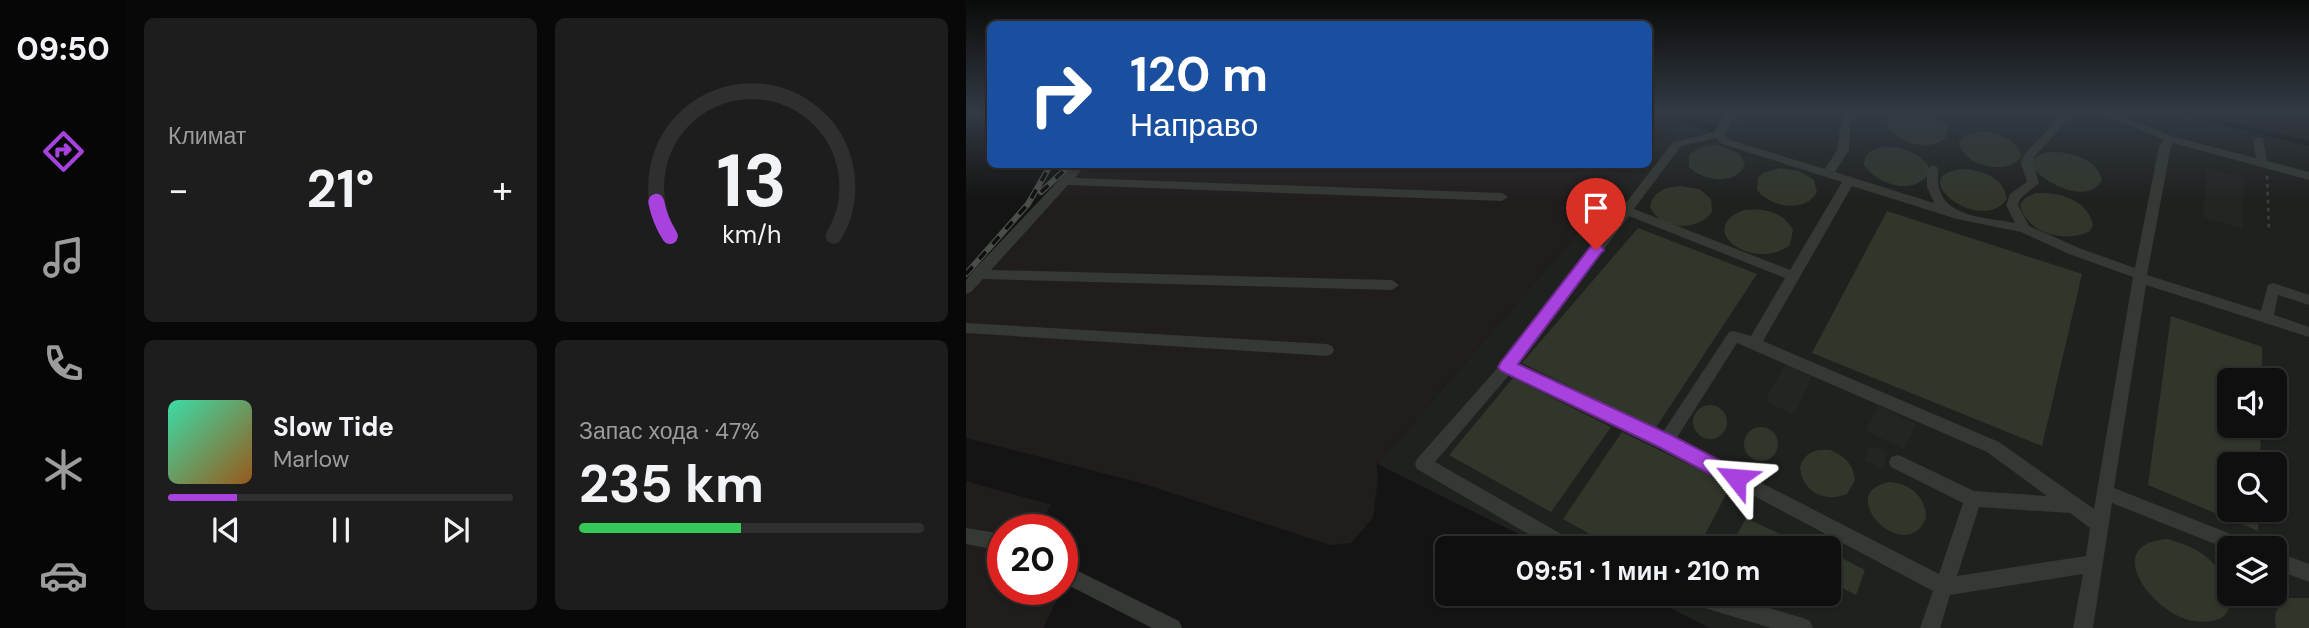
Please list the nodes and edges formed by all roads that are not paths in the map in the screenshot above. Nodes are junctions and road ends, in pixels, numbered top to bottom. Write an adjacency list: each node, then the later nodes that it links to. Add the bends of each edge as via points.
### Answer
1 (1688, 141): 16 (street, via 1677,144)
2 (1725, 141): 11 (street)
3 (1843, 141): 11 (street)
4 (2042, 141): 18 (street, via 2027,163 2033,183 2014,197 2012,205)
5 (2168, 141): 21 (street)
6 (2178, 141): 8 (street)
7 (2259, 141): 8 (street)
8 (2264, 165): 12 (street)
9 (1077, 168): 13 (street)
10 (1933, 169): 17 (street, via 1932,192)
11 (1828, 174): 14 (street)
12 (2309, 176)
13 (1064, 181): 15 (street); 19 (street)
14 (1849, 181): 17 (street); 20 (street)
15 (1502, 197)
16 (1626, 210): 20 (street); 30 (street)
17 (1952, 213): 18 (street)
18 (2024, 229): 21 (street)
19 (978, 274): 22 (street); 23 (street)
20 (1793, 276): 28 (street)
21 (2140, 276): 25 (street); 33 (street)
22 (1392, 285)
23 (966, 289)
24 (2309, 300): 25 (street, via 2273,288)
25 (2266, 318): 27 (street)
26 (966, 328): 29 (street)
27 (2309, 332)
28 (1754, 343): 31 (street, via 1734,336); 35 (street, via 1993,447)
29 (1328, 350)
30 (1507, 367): 31 (street); 38 (street, via 1423,464)
31 (1666, 441): 45 (street)
32 (1897, 463): 34 (street)
33 (2107, 493): 36 (street); 39 (street)
34 (1973, 499): 35 (street); 45 (street)
35 (2074, 506): 36 (street)
36 (2101, 525): 41 (street)
37 (966, 536): 40 (street)
38 (1548, 536)
39 (2217, 537)
40 (987, 540)
41 (2095, 564): 45 (street); 50 (street)
42 (2287, 565): 43 (street)
43 (2309, 573)
44 (1078, 580): 47 (street)
45 (1945, 587): 49 (street)
46 (1729, 606): 48 (street)
47 (1172, 628)
48 (1803, 628)
49 (1930, 628)
50 (2083, 628)

